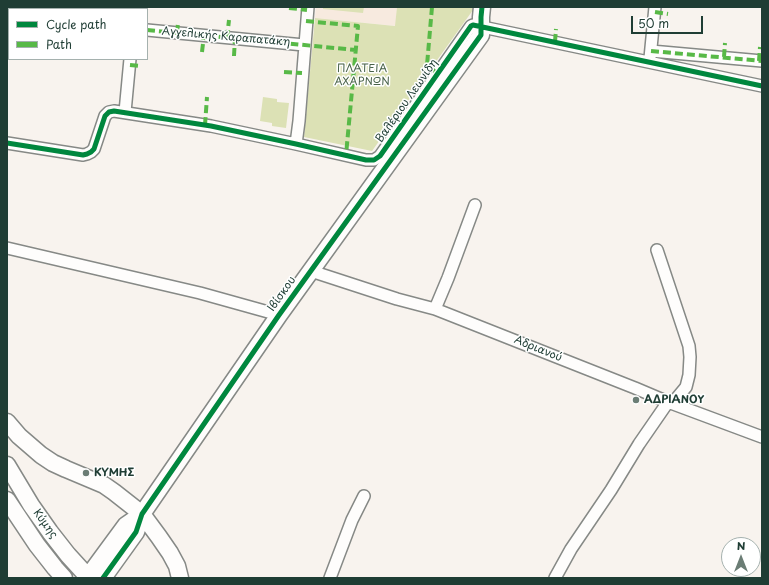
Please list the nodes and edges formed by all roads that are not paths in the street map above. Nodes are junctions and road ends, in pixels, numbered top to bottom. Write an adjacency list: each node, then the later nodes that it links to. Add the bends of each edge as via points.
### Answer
1 (308, 7): 6 (street)
2 (482, 7): 4 (street, Ιβίσκου)
3 (655, 7): 7 (street)
4 (481, 26): 10 (street); 14 (street, Βαλέριου Λεωνίδη, via 471,26 380,156 374,160); 18 (street, Ιβίσκου, via 481,35)
5 (148, 30): 6 (street, Αγγελικής Καραπατάκη)
6 (304, 45): 14 (street)
7 (651, 51): 9 (street); 10 (street)
8 (130, 60): 12 (street)
9 (762, 61)
10 (649, 62): 11 (street)
11 (762, 86)
12 (125, 112): 13 (street, Βαλέριου Λεωνίδη, via 109,112 105,116 94,149 87,154); 14 (street, Βαλέριου Λεωνίδη)
13 (7, 144)
14 (296, 144)
15 (475, 206): 19 (street)
16 (7, 248): 20 (street, via 200,293)
17 (657, 250): 21 (street, via 684,329 690,357 686,387 676,400)
18 (311, 270): 19 (street, Αδριανού); 20 (street, Ιβίσκου)
19 (435, 309): 21 (street, Αδριανού)
20 (280, 315): 27 (street, Ιβίσκου)
21 (668, 402): 23 (street, Αδριανού); 32 (street, via 638,444)
22 (7, 422): 27 (street, via 41,455 53,463 104,485)
23 (762, 437)
24 (7, 465): 29 (street, Κύμης, via 50,532 68,555)
25 (364, 496): 31 (street)
26 (7, 500): 28 (street, Κύμης)
27 (142, 514): 29 (street, Ιβίσκου, via 126,525); 30 (street, via 170,553)
28 (64, 578)
29 (92, 578)
30 (180, 578)
31 (330, 578)
32 (555, 578)

